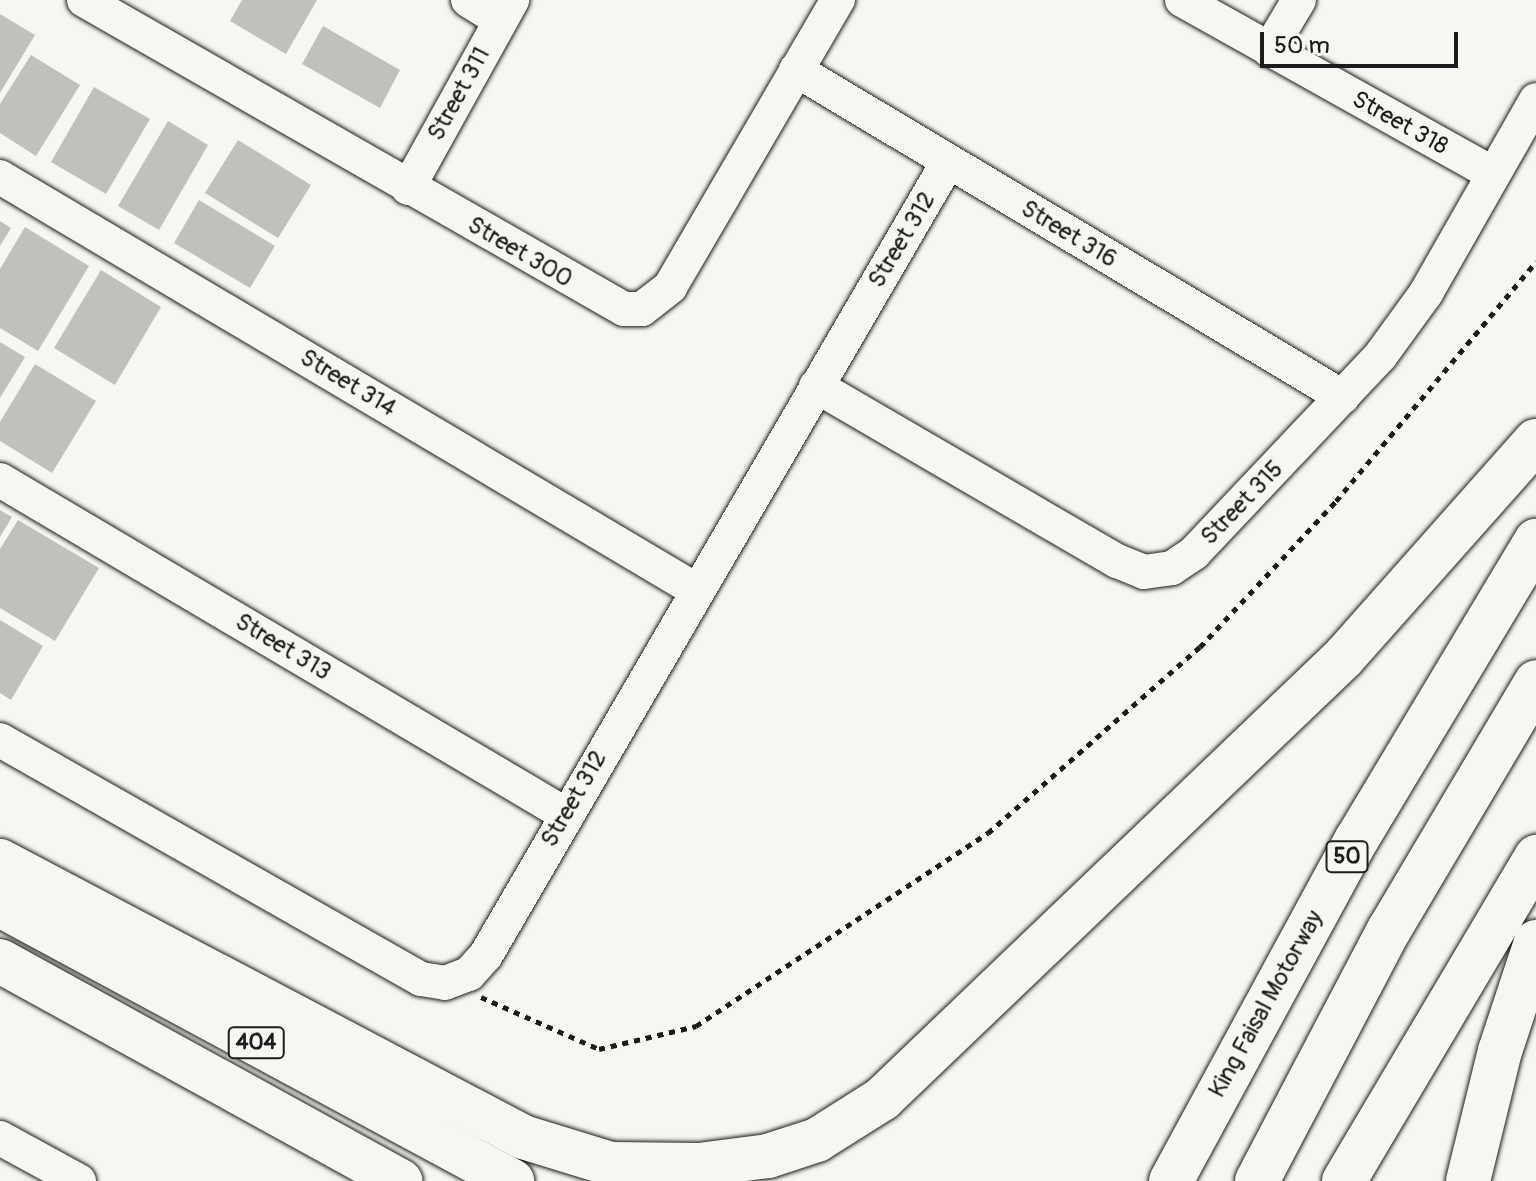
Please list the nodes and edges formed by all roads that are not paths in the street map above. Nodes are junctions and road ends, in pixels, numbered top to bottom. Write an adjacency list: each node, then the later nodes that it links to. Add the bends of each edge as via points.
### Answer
1 (84, 0): 13 (street, Street 300)
2 (468, 0): 6 (street)
3 (838, 0): 8 (street, Street 300)
4 (1182, 0): 7 (street, Street 318)
5 (1299, 0): 7 (street)
6 (506, 10): 13 (street, Street 311)
7 (1269, 50): 11 (street, Street 318)
8 (796, 70): 10 (street, Street 316); 13 (street, Street 300, via 670,287 642,309 607,302)
9 (1536, 100): 11 (street, Street 315)
10 (948, 162): 14 (street, Street 312); 15 (street, Street 316)
11 (1493, 174): 15 (street, Street 315, via 1426,293)
12 (0, 177): 19 (street, Street 314)
13 (408, 188)
14 (816, 386): 15 (street, Street 315, via 1144,572 1184,562); 19 (street, Street 312)
15 (1343, 397)
16 (1536, 441): 24 (main road, via 1344,657 882,1099 817,1140 768,1156 699,1165 611,1164 523,1137)
17 (0, 480): 22 (street, Street 313)
18 (1536, 541): 34 (main road, King Faisal Motorway / 50, via 1357,839)
19 (696, 590): 22 (street, Street 312)
20 (1536, 682): 35 (main road, via 1403,905)
21 (0, 740): 22 (street, Street 312, via 421,979 457,980 478,966)
22 (565, 814)
23 (1536, 857): 36 (main road)
24 (0, 861)
25 (0, 905): 33 (main road, 404)
26 (1536, 942): 37 (main road, via 1500,1051)
27 (0, 961): 32 (main road, 404)
28 (0, 992): 31 (main road)
29 (0, 1138): 30 (street)
30 (79, 1181)
31 (352, 1181)
32 (400, 1181)
33 (512, 1181)
34 (1171, 1181)
35 (1257, 1181)
36 (1344, 1181)
37 (1468, 1181)

